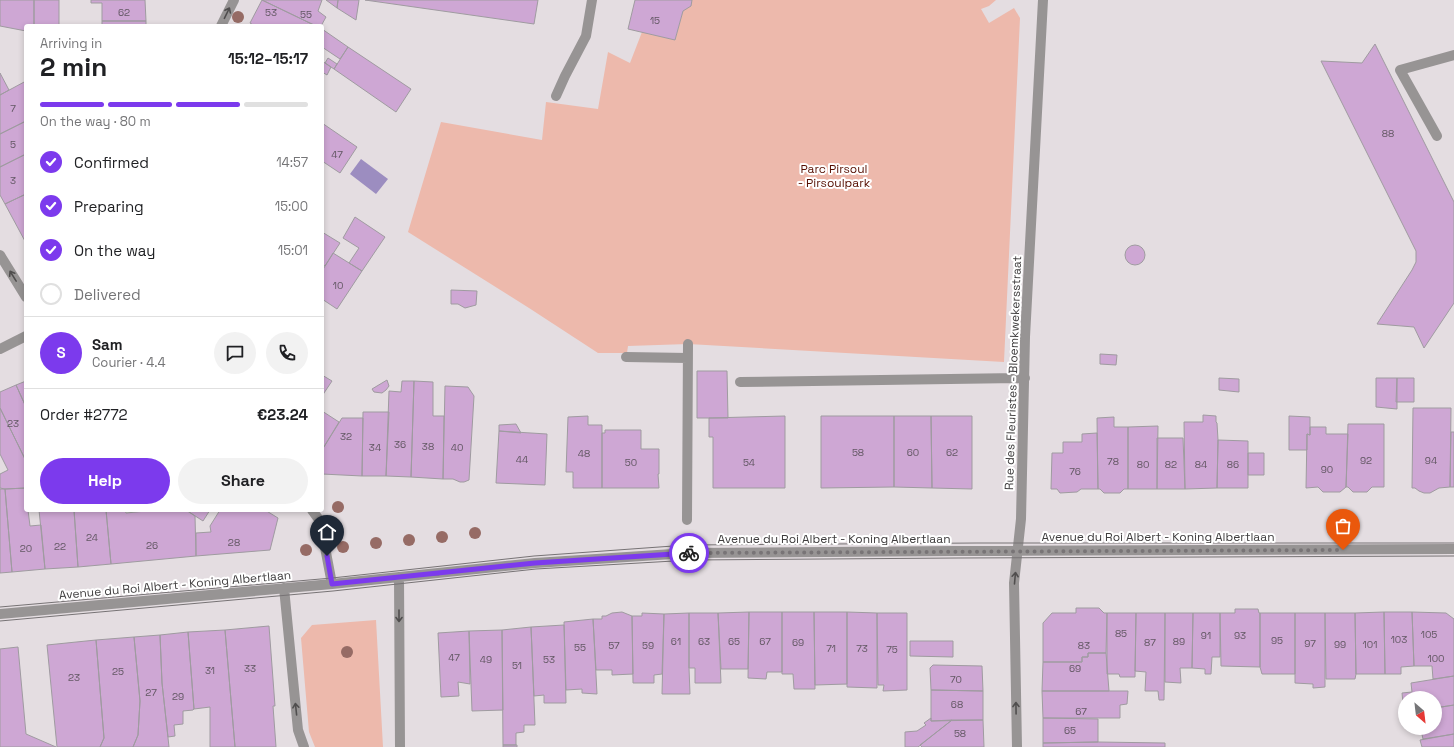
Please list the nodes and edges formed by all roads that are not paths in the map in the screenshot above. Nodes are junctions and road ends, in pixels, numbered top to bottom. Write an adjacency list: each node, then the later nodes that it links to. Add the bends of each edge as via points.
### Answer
1 (234, 0): 4 (street, one-way to 1)
2 (592, 0): 6 (street, via 586,36)
3 (1043, 0): 15 (street, Rue des Fleuristes - Bloemkwekersstraat)
4 (222, 24)
5 (1454, 55): 7 (street, via 1400,70)
6 (556, 96)
7 (1436, 136)
8 (0, 256): 9 (street, one-way to 8)
9 (24, 294)
10 (24, 337): 12 (street)
11 (688, 344): 14 (street)
12 (0, 349)
13 (626, 357): 14 (street)
14 (688, 358): 18 (street)
15 (1025, 378): 16 (street); 20 (street, Rue des Fleuristes - Bloemkwekersstraat, via 1022,509)
16 (740, 382)
17 (313, 512): 22 (street, via 320,521)
18 (687, 520)
19 (1454, 549): 20 (street, Avenue du Roi Albert - Koning Albertlaan)
20 (1018, 551): 21 (street, Avenue du Roi Albert - Koning Albertlaan, via 688,553 535,563); 27 (street, Rue des Fleuristes - Bloemkwekersstraat, one-way to 20, via 1014,583)
21 (399, 577): 22 (street, Avenue du Roi Albert - Koning Albertlaan); 26 (street, one-way to 26)
22 (332, 584): 23 (street, Avenue du Roi Albert - Koning Albertlaan)
23 (284, 588): 24 (street, Avenue du Roi Albert - Koning Albertlaan); 25 (street, one-way to 23, via 298,730)
24 (0, 614)
25 (304, 747)
26 (400, 747)
27 (1017, 747)

